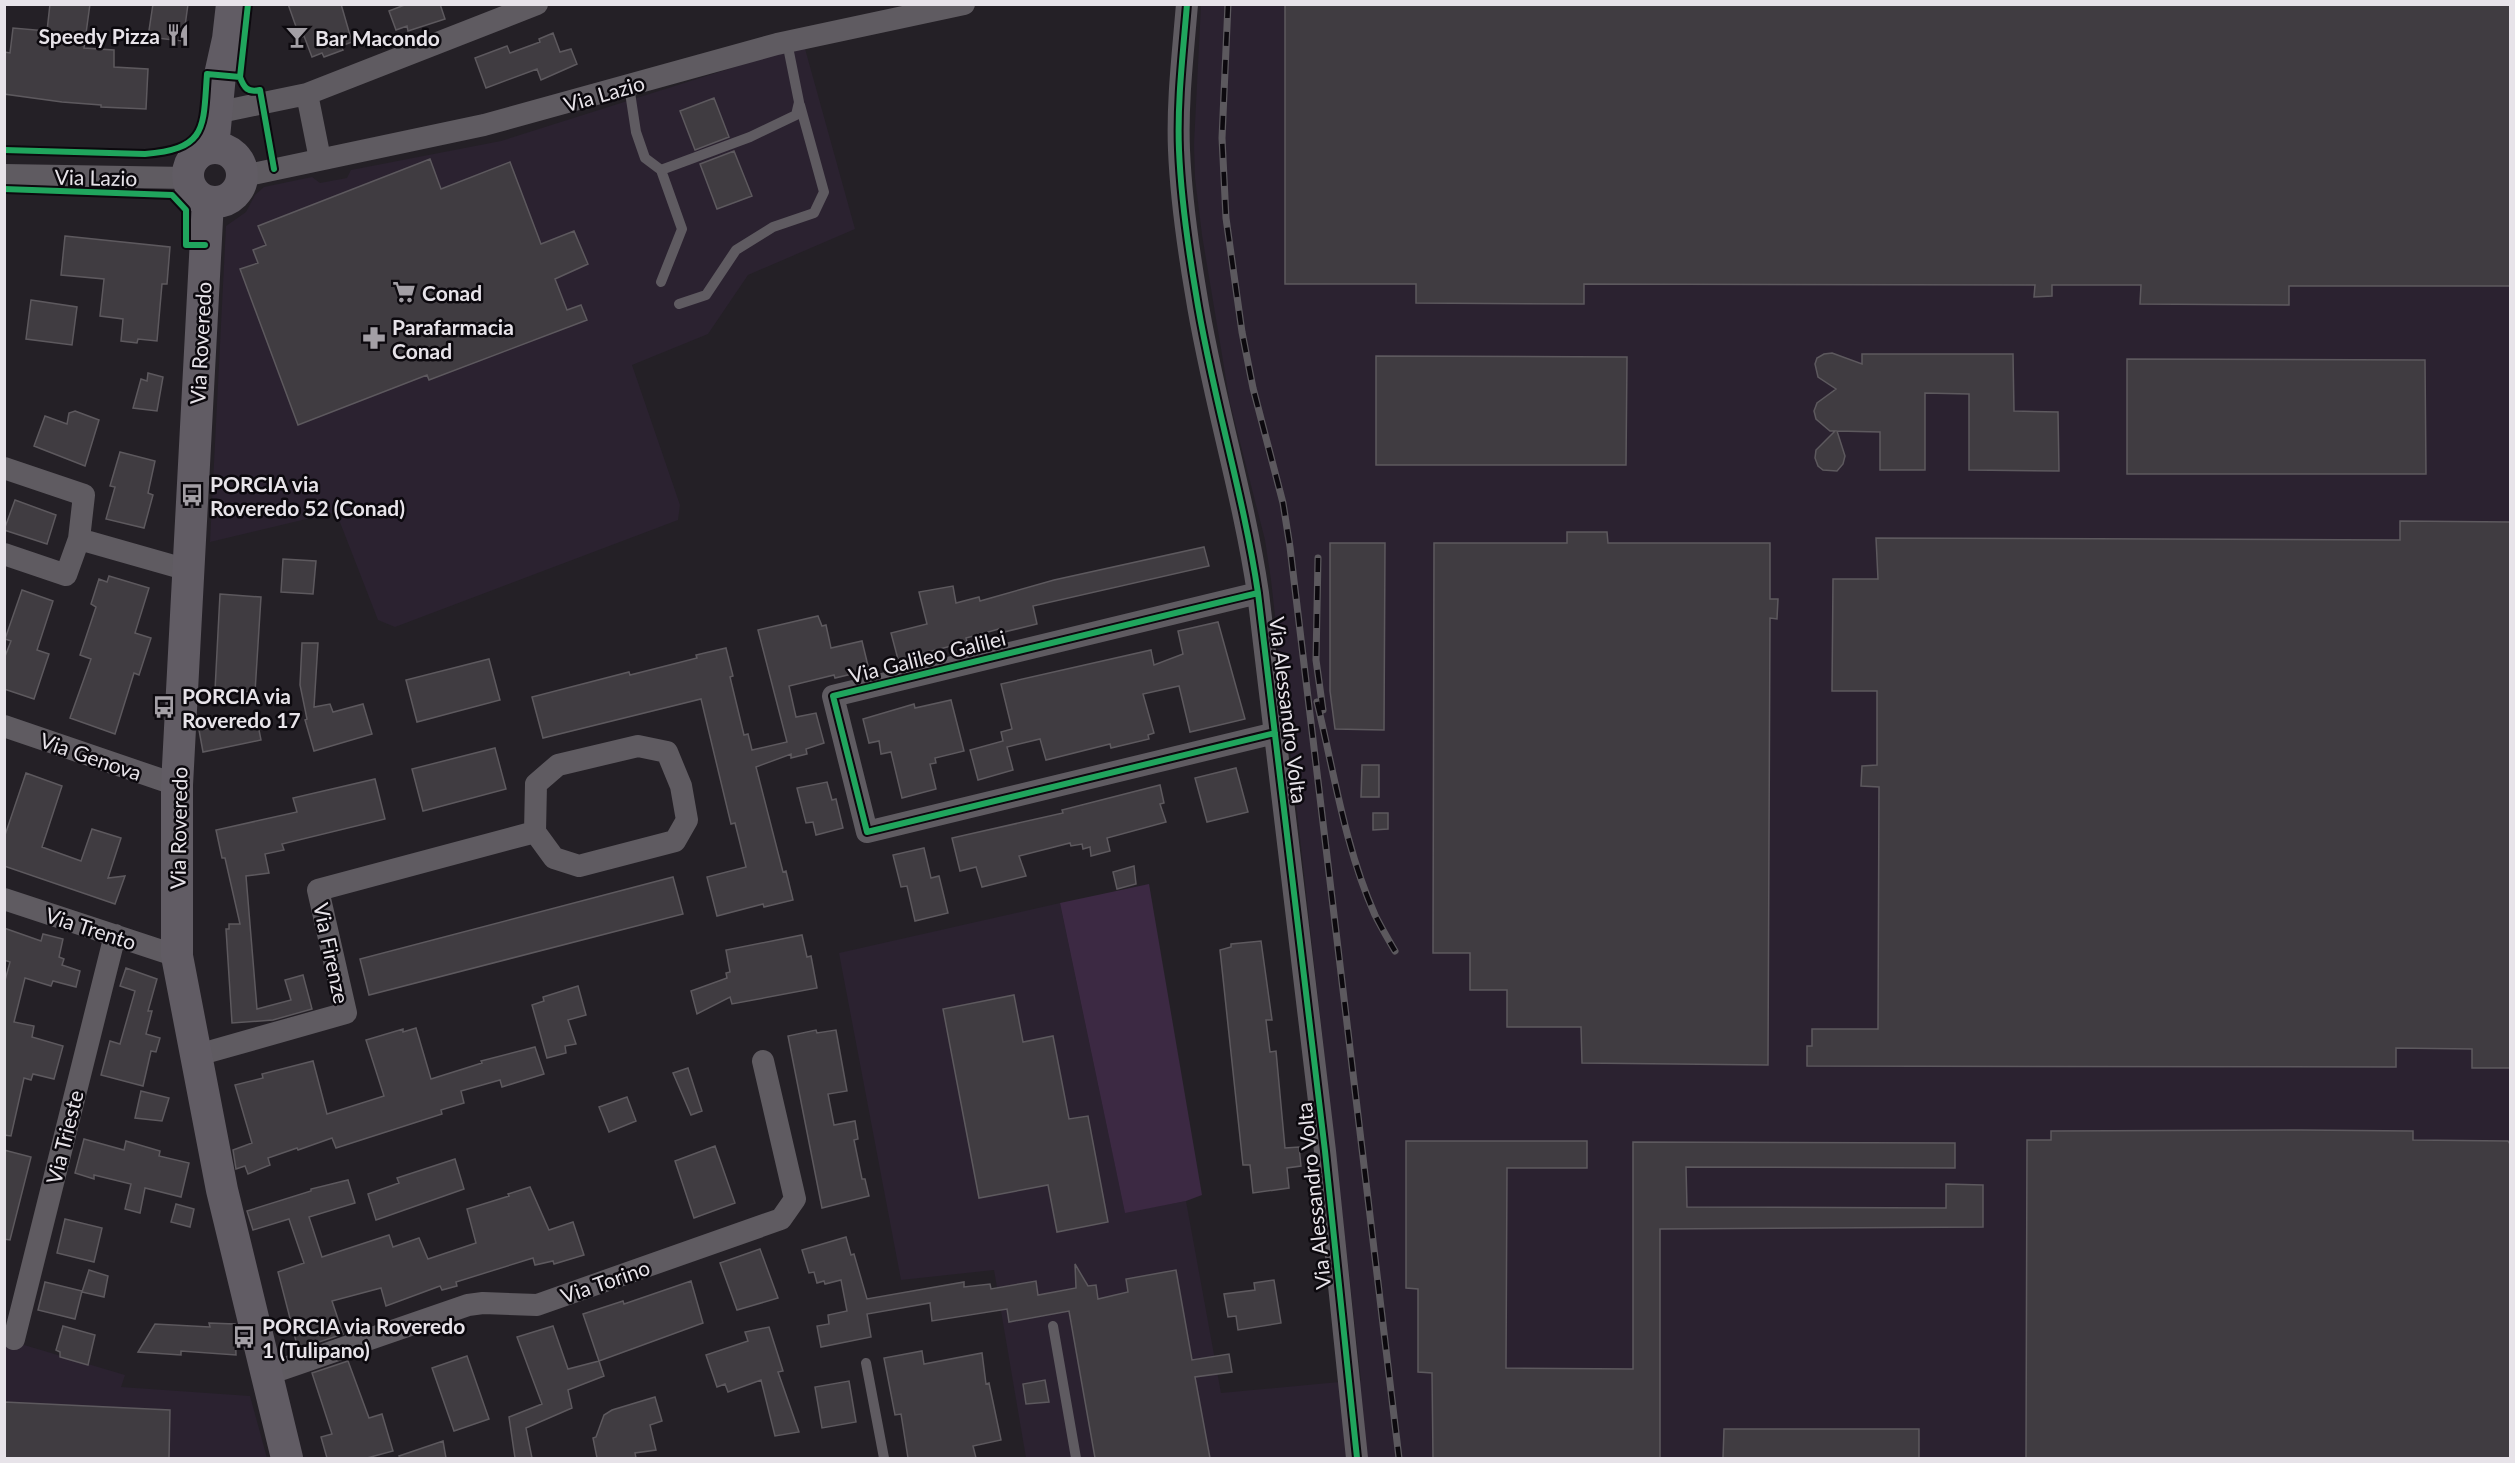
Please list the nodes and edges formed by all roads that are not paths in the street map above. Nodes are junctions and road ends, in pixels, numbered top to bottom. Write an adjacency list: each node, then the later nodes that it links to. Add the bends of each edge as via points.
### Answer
1 (232, 4): 5 (main road)
2 (537, 4): 8 (street)
3 (964, 4): 6 (street, Via Lazio)
4 (1187, 4): 24 (street, Via Alessandro Volta, via 1179,148 1183,203 1214,389 1250,538)
5 (228, 39): 10 (main road); 11 (main road, via 220,75)
6 (787, 42): 7 (street, Via Lazio); 9 (lane)
7 (629, 86): 12 (street, Via Lazio, via 484,125); 13 (lane, via 636,132 645,158)
8 (308, 93): 10 (street); 12 (street)
9 (799, 102): 13 (lane, via 796,115 750,137); 19 (lane, via 824,192 814,213 773,227 736,250 706,295)
10 (225, 111): 11 (main road)
11 (218, 148): 15 (main road, via 238,159); 16 (main road, via 204,150 192,162)
12 (320, 159): 15 (street, Via Lazio)
13 (661, 170): 18 (lane, via 682,229)
14 (4, 175): 16 (street, Via Lazio)
15 (243, 176): 17 (main road, via 232,197)
16 (188, 178): 17 (main road, via 195,193)
17 (208, 201): 23 (main road, Via Roveredo)
18 (661, 282)
19 (679, 304)
20 (4, 468): 21 (street, via 84,495)
21 (79, 539): 22 (street, via 66,575); 23 (street)
22 (4, 554)
23 (188, 570): 27 (main road, Via Roveredo)
24 (1258, 593): 26 (street, Via Alessandro Volta); 26 (street, Via Galileo Galilei, via 833,696 867,832)
25 (4, 726): 27 (street, Via Genova)
26 (1275, 733): 41 (street, Via Alessandro Volta)
27 (177, 785): 31 (main road, Via Roveredo)
28 (535, 832): 28 (street, via 554,858 579,866 675,841 687,820 681,786 667,752 638,746 558,765 536,784); 32 (street, Via Firenze, via 318,890 346,1012)
29 (4, 899): 30 (street, Via Trento)
30 (115, 935): 31 (street, Via Trento); 35 (street, Via Trieste)
31 (177, 956): 32 (main road, Via Roveredo)
32 (194, 1056): 37 (main road, Via Roveredo, via 222,1190)
33 (763, 1061): 37 (street, Via Torino, via 795,1199 781,1219 537,1305 468,1305)
34 (1053, 1326): 40 (lane)
35 (14, 1339)
36 (866, 1363): 39 (lane)
37 (268, 1374): 38 (main road, Via Roveredo)
38 (285, 1454)
39 (884, 1458)
40 (1076, 1458)
41 (1357, 1458)

